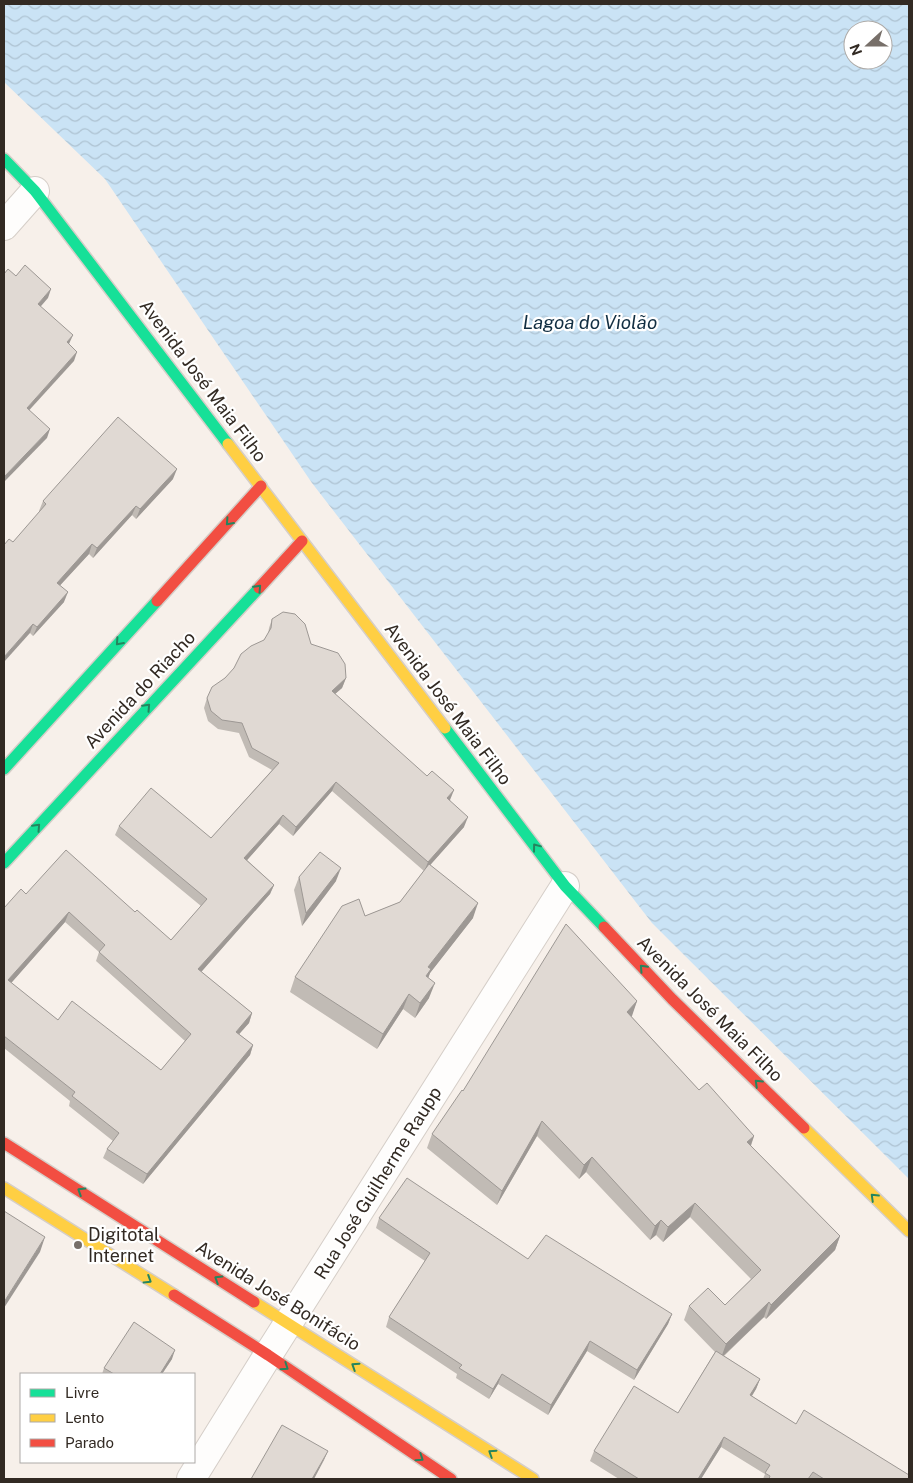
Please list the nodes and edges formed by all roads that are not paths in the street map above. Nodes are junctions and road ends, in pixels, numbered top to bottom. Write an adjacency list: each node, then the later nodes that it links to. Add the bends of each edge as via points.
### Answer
1 (4, 159): 2 (street, Avenida José Maia Filho)
2 (35, 191): 3 (street); 4 (street, Avenida José Maia Filho)
3 (4, 226)
4 (261, 486): 5 (street, Avenida José Maia Filho); 6 (street, one-way to 6)
5 (302, 541): 7 (street, Avenida do Riacho, one-way to 5); 8 (street, Avenida José Maia Filho, one-way to 5)
6 (4, 769)
7 (4, 862)
8 (566, 886): 11 (street, Avenida José Maia Filho, one-way to 8, via 672,999); 12 (street, Rua José Guilherme Raupp)
9 (4, 1143): 12 (street, Avenida José Bonifácio, one-way to 9)
10 (4, 1188): 13 (street, one-way to 13)
11 (909, 1231)
12 (289, 1324): 13 (street, Rua José Guilherme Raupp); 16 (street, Avenida José Bonifácio, one-way to 12)
13 (268, 1355): 14 (street, Rua José Guilherme Raupp); 15 (street, one-way to 15)
14 (191, 1479)
15 (451, 1479)
16 (533, 1479)

